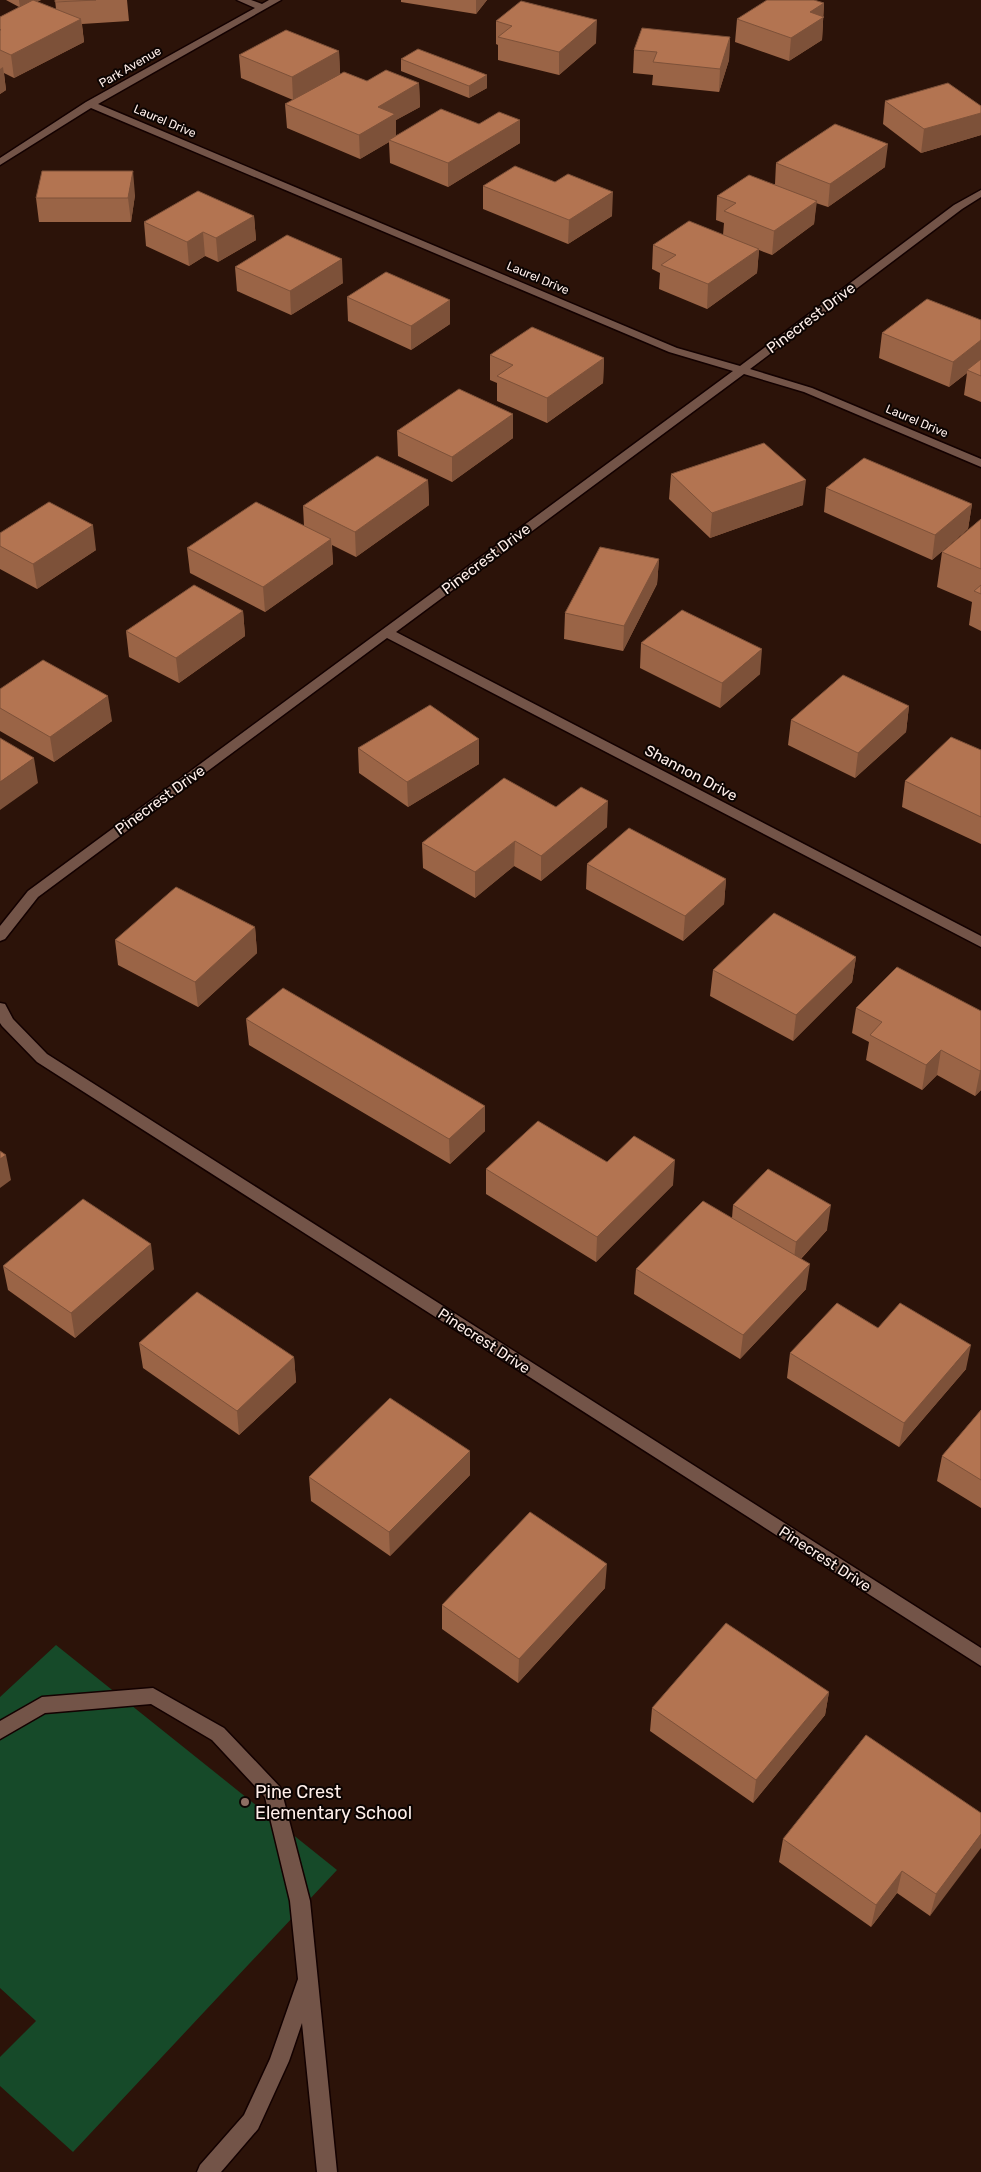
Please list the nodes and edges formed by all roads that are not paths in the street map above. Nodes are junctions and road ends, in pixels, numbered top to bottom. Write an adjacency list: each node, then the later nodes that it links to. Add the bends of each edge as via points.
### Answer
1 (242, 0): 3 (street)
2 (276, 0): 3 (street, Park Avenue)
3 (261, 8): 4 (street, Park Avenue)
4 (90, 104): 5 (street, Park Avenue); 7 (street, Laurel Drive, via 673,350)
5 (0, 162)
6 (981, 193): 7 (street, Pinecrest Drive)
7 (741, 371): 8 (street, Laurel Drive, via 808,390); 9 (street, Pinecrest Drive)
8 (981, 463)
9 (387, 633): 10 (street, Pinecrest Drive, via 33,894); 11 (street, Shannon Drive)
10 (0, 936)
11 (981, 942)
12 (0, 1008): 13 (street, Pinecrest Drive, via 7,1022 42,1058)
13 (981, 1658)
14 (0, 1731): 15 (street, via 42,1705 153,1696 218,1734 273,1793 300,1901)
15 (308, 1977): 16 (street, via 279,2061 251,2122); 17 (street)
16 (207, 2172)
17 (327, 2172)

